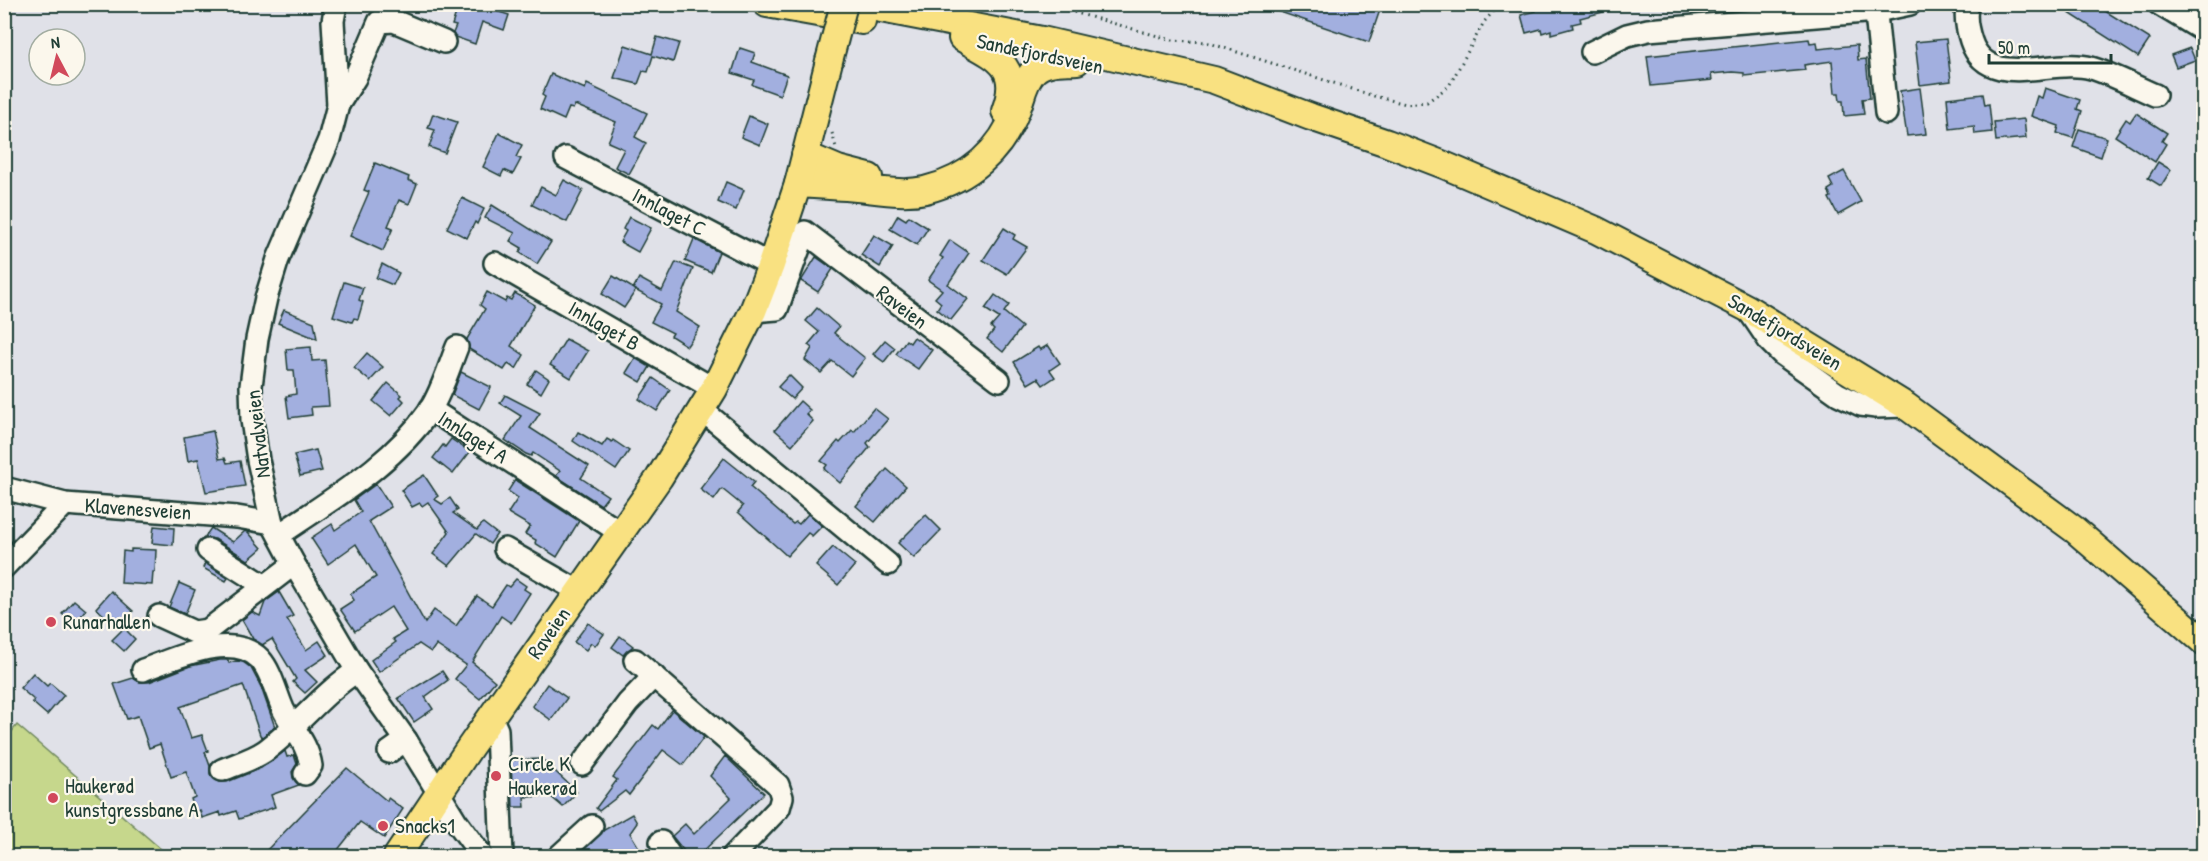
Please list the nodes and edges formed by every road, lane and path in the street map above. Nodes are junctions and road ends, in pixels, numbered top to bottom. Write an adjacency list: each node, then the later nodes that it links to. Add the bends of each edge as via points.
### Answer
1 (336, 4): 17 (street, Natvalveien, via 333,21)
2 (767, 4): 12 (main road, Sandefjordsveien)
3 (844, 4): 20 (main road, Raveien, bridge)
4 (855, 4): 19 (main road, Sandefjordsveien, via 1042,39 1214,80)
5 (1045, 4): 6 (path, via 1172,40 1206,42 1406,104 1427,102 1449,86 1484,22)
6 (1500, 4)
7 (1910, 4): 10 (street)
8 (1968, 4): 16 (street, via 1967,28 1973,48 1983,61 1999,69 2065,65 2090,68)
9 (2159, 4): 11 (street)
10 (1876, 8): 14 (street, via 1648,30 1627,35); 18 (street)
11 (2204, 31)
12 (962, 38): 15 (main road, Sandefjordsveien); 20 (main road, via 997,57 1006,68 1010,83 1006,108 979,152 938,176 891,182 838,169)
13 (444, 42): 17 (street, via 394,21 379,22 355,78)
14 (1592, 52)
15 (1077, 61): 19 (main road, Sandefjordsveien); 22 (main road, via 1046,63 1035,70 1006,132 972,171 954,180 903,193)
16 (2155, 95)
17 (338, 105): 32 (street, Natvalveien, via 329,140 278,259 257,339 251,386 252,420)
18 (1886, 113)
19 (1311, 117): 42 (main road, Sandefjordsveien, via 1526,199 1596,230 1747,308 1906,406 2075,530)
20 (805, 155): 22 (main road, Raveien)
21 (566, 159): 24 (street, Innlaget C)
22 (798, 184): 24 (main road, Raveien)
23 (495, 263): 28 (street, Innlaget B)
24 (771, 265): 25 (main road, Raveien)
25 (753, 311): 27 (street, Raveien, via 777,309 805,232); 28 (main road, Raveien)
26 (457, 347): 29 (street)
27 (999, 380)
28 (708, 400): 33 (main road, Raveien); 37 (street)
29 (430, 409): 32 (street, Innlaget A, via 379,466); 33 (street, Innlaget A)
30 (4, 488): 31 (street, Klavenesveien)
31 (65, 504): 32 (street, Klavenesveien, via 237,517); 38 (street)
32 (275, 529): 36 (street, Natvalveien)
33 (621, 533): 40 (main road, Raveien)
34 (505, 549): 40 (street)
35 (207, 550): 39 (street)
36 (294, 564): 39 (street); 45 (street, Natvalveien)
37 (888, 564)
38 (4, 567)
39 (265, 586): 41 (street, via 201,633)
40 (578, 591): 47 (main road, Raveien)
41 (159, 616)
42 (2204, 642)
43 (635, 660): 46 (street)
44 (143, 670): 48 (street, via 208,647 235,647 260,659)
45 (357, 671): 48 (street, via 330,690); 49 (street, Natvalveien)
46 (654, 676): 51 (street, via 628,703); 60 (street, via 778,785 782,797 779,808)
47 (491, 717): 54 (main road, Raveien); 58 (street, via 497,730)
48 (293, 726): 52 (street, via 258,755); 53 (street, via 310,757 311,766)
49 (406, 740): 50 (street); 54 (street, Natvalveien)
50 (389, 752)
51 (582, 764)
52 (222, 770)
53 (305, 774)
54 (440, 794): 56 (main road, Raveien); 57 (street, Natvalveien)
55 (592, 826): 59 (street)
56 (397, 856)
57 (482, 856)
58 (502, 856)
59 (559, 856)
60 (733, 856)

